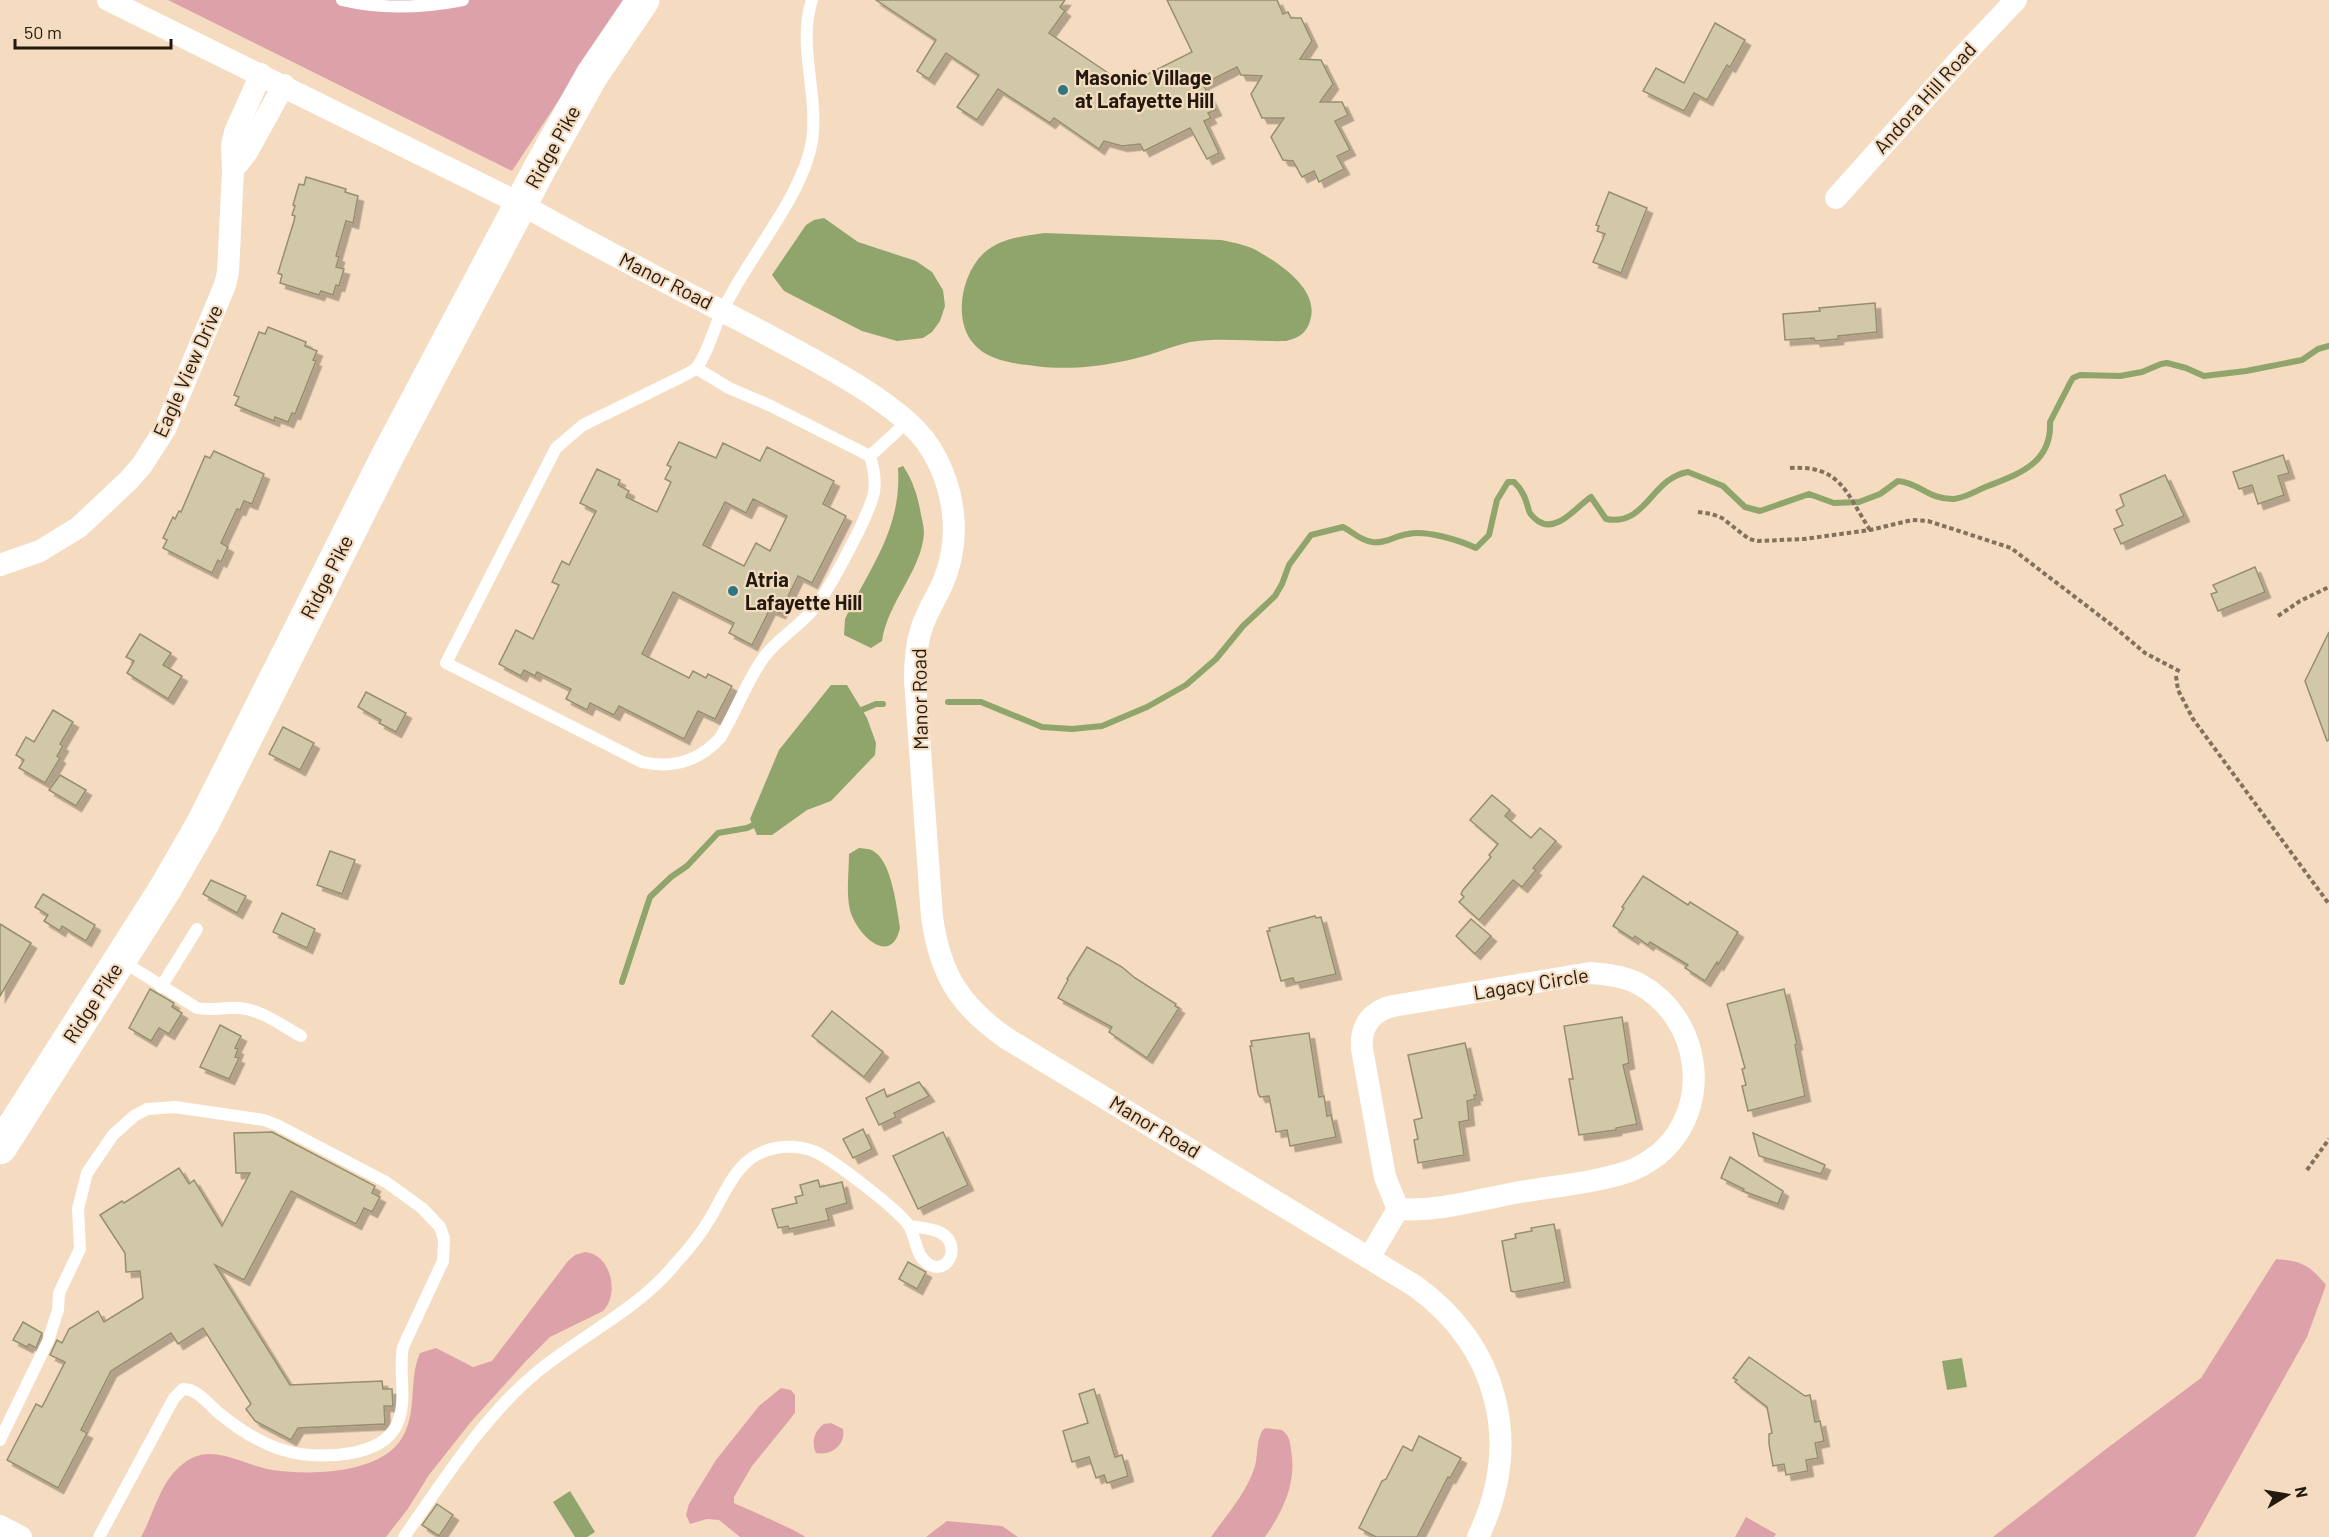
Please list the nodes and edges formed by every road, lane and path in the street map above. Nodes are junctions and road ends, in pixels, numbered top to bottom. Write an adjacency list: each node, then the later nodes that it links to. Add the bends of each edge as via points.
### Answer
1 (108, 0): 7 (street, Manor Road)
2 (342, 0): 3 (lane, via 394,7)
3 (463, 0)
4 (643, 0): 11 (main road, Ridge Pike, via 592,75)
5 (812, 0): 12 (lane, via 807,38 814,107 808,156 796,186)
6 (2016, 0): 10 (street, Andora Hill Road)
7 (261, 74): 8 (street, Manor Road); 9 (street, Eagle View Drive, via 235,132)
8 (284, 86): 9 (street); 11 (street, Manor Road)
9 (233, 170): 19 (street, Eagle View Drive, via 230,257 225,285 159,439 129,480 79,527 40,551)
10 (1836, 198)
11 (521, 204): 12 (street, Manor Road); 26 (main road, Ridge Pike, via 388,455 203,823)
12 (722, 310): 13 (lane); 14 (street, Manor Road, via 829,370)
13 (696, 368): 15 (lane); 15 (lane, via 583,425 556,448 446,663 630,757 654,765 691,760 720,738 772,646 811,613 826,593 871,504 875,483)
14 (907, 422): 15 (lane); 34 (street, Manor Road, via 939,464 953,514 951,554 921,630 915,663 932,918 939,952 953,986 974,1014 1006,1038)
15 (870, 456)
16 (1790, 468): 18 (path, via 1822,470 1842,486)
17 (1698, 512): 18 (path, via 1722,518 1749,539 1758,541)
18 (1870, 530): 22 (path, via 1912,520 1928,521 2010,548 2145,653)
19 (0, 565)
20 (2329, 587): 21 (path)
21 (2278, 616)
22 (2181, 672)
23 (2176, 676): 24 (path, via 2183,703 2193,719)
24 (2329, 904)
25 (197, 929): 27 (lane)
26 (120, 960): 27 (lane); 30 (main road, Ridge Pike)
27 (161, 987): 28 (lane, via 197,1008 240,1008 261,1013)
28 (301, 1036)
29 (2329, 1139): 31 (path)
30 (0, 1148)
31 (2307, 1170)
32 (1398, 1209): 32 (street, Lagacy Circle, via 1433,1208 1603,1178 1646,1163 1676,1134 1693,1094 1693,1060 1674,1015 1658,997 1638,984 1590,973 1376,1012 1365,1026 1362,1049 1385,1177); 34 (street)
33 (909, 1226): 39 (lane, via 827,1158 798,1148 757,1154 736,1174 708,1222 660,1282 631,1307 537,1372 501,1407)
34 (1369, 1258): 40 (street, Manor Road, via 1444,1309 1468,1339 1486,1372 1499,1413 1501,1454 1494,1496)
35 (0, 1440): 38 (lane, via 48,1341 59,1293 80,1249 78,1209 87,1173 113,1135 147,1109 175,1107 270,1123 391,1186 432,1218 444,1239 443,1261 403,1347 400,1416 387,1438 367,1449 335,1455 284,1452 239,1427 195,1392 183,1389 174,1398)
36 (0, 1526): 37 (street)
37 (21, 1537)
38 (99, 1537)
39 (404, 1537)
40 (1478, 1537)

